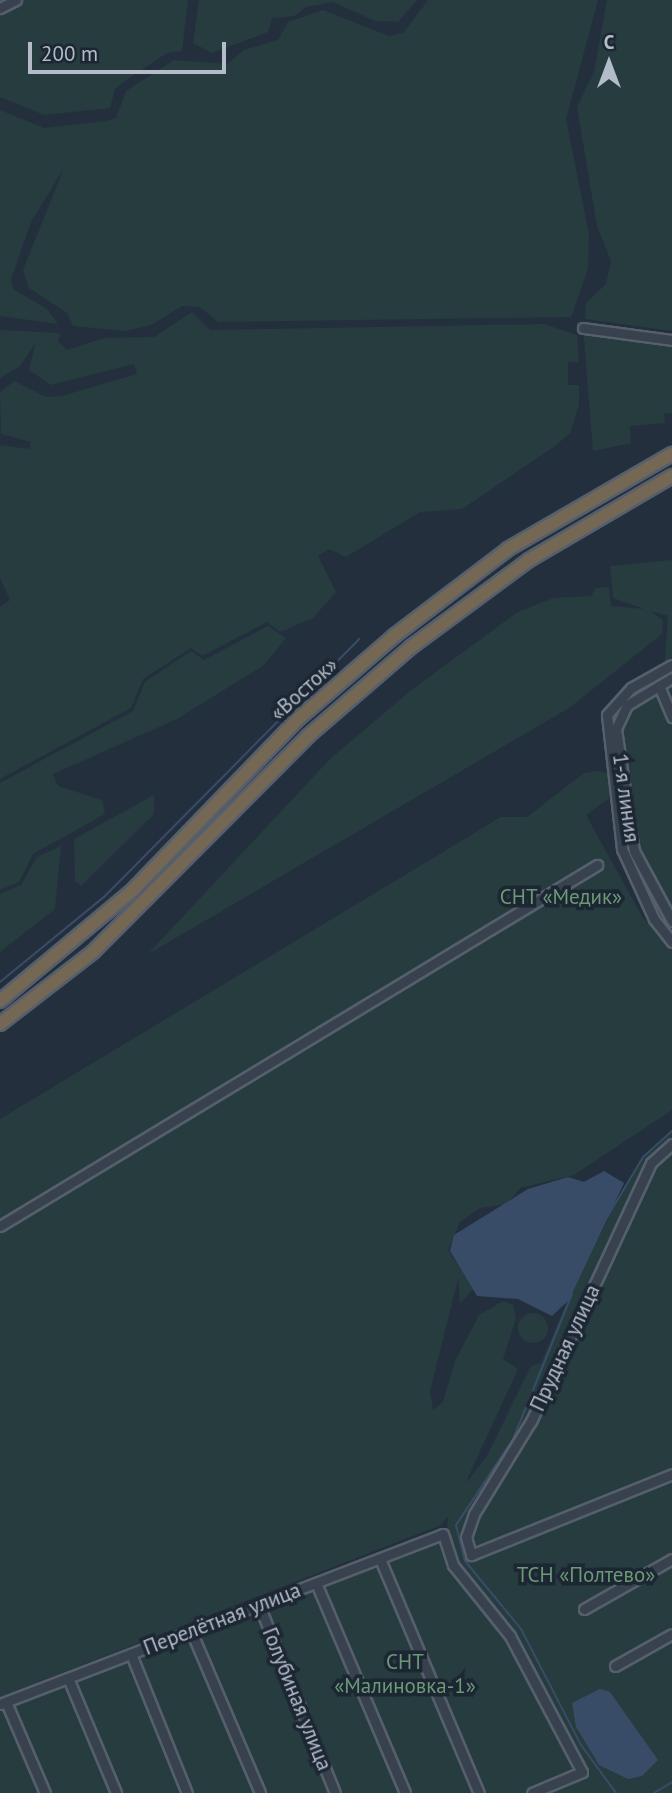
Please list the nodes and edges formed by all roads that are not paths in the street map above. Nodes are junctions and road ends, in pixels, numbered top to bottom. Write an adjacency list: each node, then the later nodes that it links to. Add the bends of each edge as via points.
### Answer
1 (16, 0): 2 (street)
2 (0, 8)
3 (583, 328): 4 (street)
4 (672, 340)
5 (672, 454): 14 (highway, «Восток», via 508,548 394,636 298,719 131,892)
6 (672, 476): 15 (highway, «Восток», via 519,566 411,647 308,736 93,952)
7 (672, 665): 13 (street, via 631,688 607,715 622,849 654,919)
8 (672, 678): 9 (street, 1-я линия)
9 (659, 686): 10 (street); 12 (street, 1-я линия, via 627,705 616,729 634,852)
10 (672, 717)
11 (597, 865): 17 (street)
12 (672, 921)
13 (672, 942)
14 (0, 1001)
15 (0, 1024)
16 (672, 1144): 18 (street, Прудная улица, via 651,1163 531,1421 474,1514 466,1537 471,1555)
17 (0, 1226)
18 (672, 1474)
19 (380, 1559): 21 (street, Перелётная улица); 36 (street); 37 (street, Перелётная улица, via 443,1534 453,1565 510,1636 582,1772)
20 (672, 1559): 23 (street)
21 (316, 1583): 22 (street, Перелётная улица); 35 (street)
22 (259, 1605): 24 (street, Перелётная улица); 34 (street, Голубиная улица)
23 (584, 1609)
24 (191, 1631): 26 (street, Перелётная улица); 33 (street)
25 (672, 1634): 27 (street)
26 (131, 1654): 28 (street, Перелётная улица); 32 (street)
27 (615, 1666)
28 (68, 1678): 29 (street, Перелётная улица); 31 (street)
29 (3, 1703): 30 (street)
30 (45, 1793)
31 (116, 1793)
32 (187, 1793)
33 (260, 1793)
34 (335, 1793)
35 (405, 1793)
36 (479, 1793)
37 (532, 1793)

